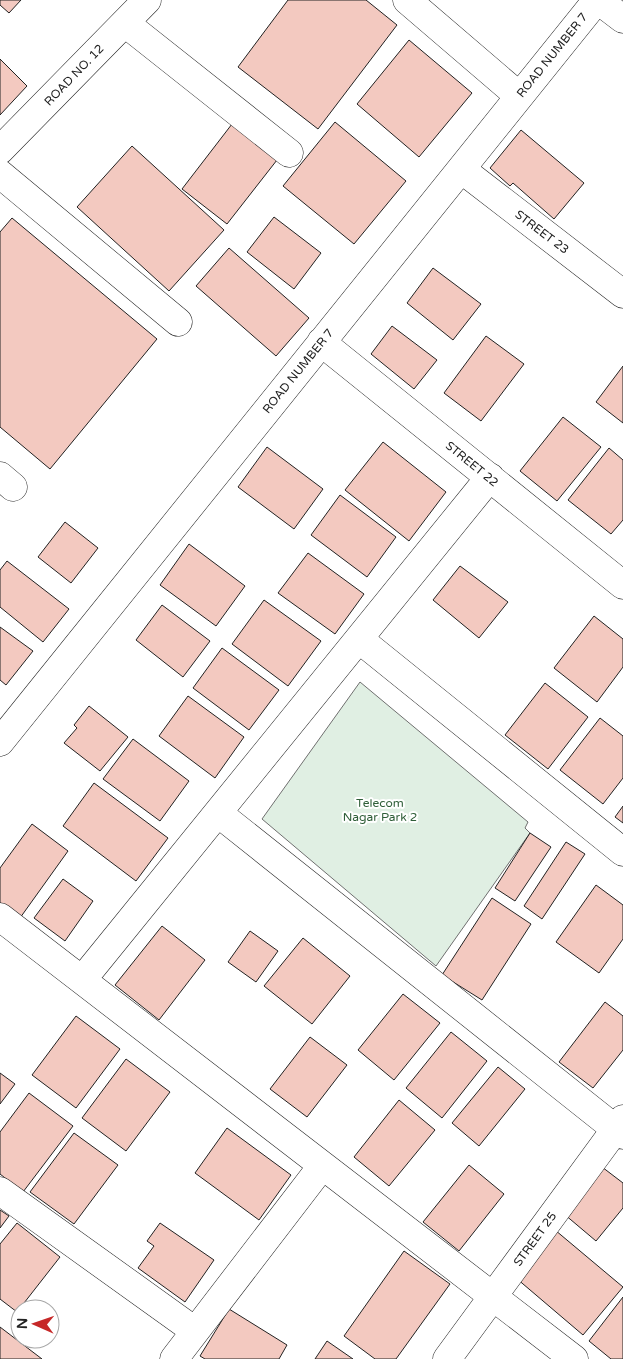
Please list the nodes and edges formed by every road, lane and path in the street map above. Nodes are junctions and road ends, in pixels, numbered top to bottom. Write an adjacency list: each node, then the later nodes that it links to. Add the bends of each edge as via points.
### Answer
1 (147, 0): 5 (street, ROAD NO. 12)
2 (407, 0): 6 (street)
3 (597, 0): 4 (street); 6 (street, ROAD NUMBER 7)
4 (623, 19)
5 (125, 22): 7 (street, ROAD NO. 12); 8 (street)
6 (519, 96): 9 (street, ROAD NUMBER 7)
7 (0, 150)
8 (290, 153)
9 (461, 170): 11 (street, STREET 23); 13 (street, ROAD NUMBER 7)
10 (0, 174): 12 (street)
11 (623, 294)
12 (178, 322)
13 (322, 342): 14 (street, STREET 22); 17 (street, ROAD NUMBER 7)
14 (490, 478): 15 (street, STREET 22); 16 (street)
15 (623, 585)
16 (359, 639): 18 (street); 19 (street)
17 (0, 742)
18 (218, 812): 21 (street); 22 (street)
19 (623, 852)
20 (0, 917): 21 (street)
21 (82, 980): 23 (street)
22 (621, 1128): 25 (street, STREET 25)
23 (322, 1166): 25 (street); 26 (street)
24 (0, 1191): 26 (street)
25 (492, 1297): 28 (street, STREET 25); 29 (street)
26 (195, 1331): 27 (street)
27 (174, 1359)
28 (447, 1359)
29 (574, 1359)

